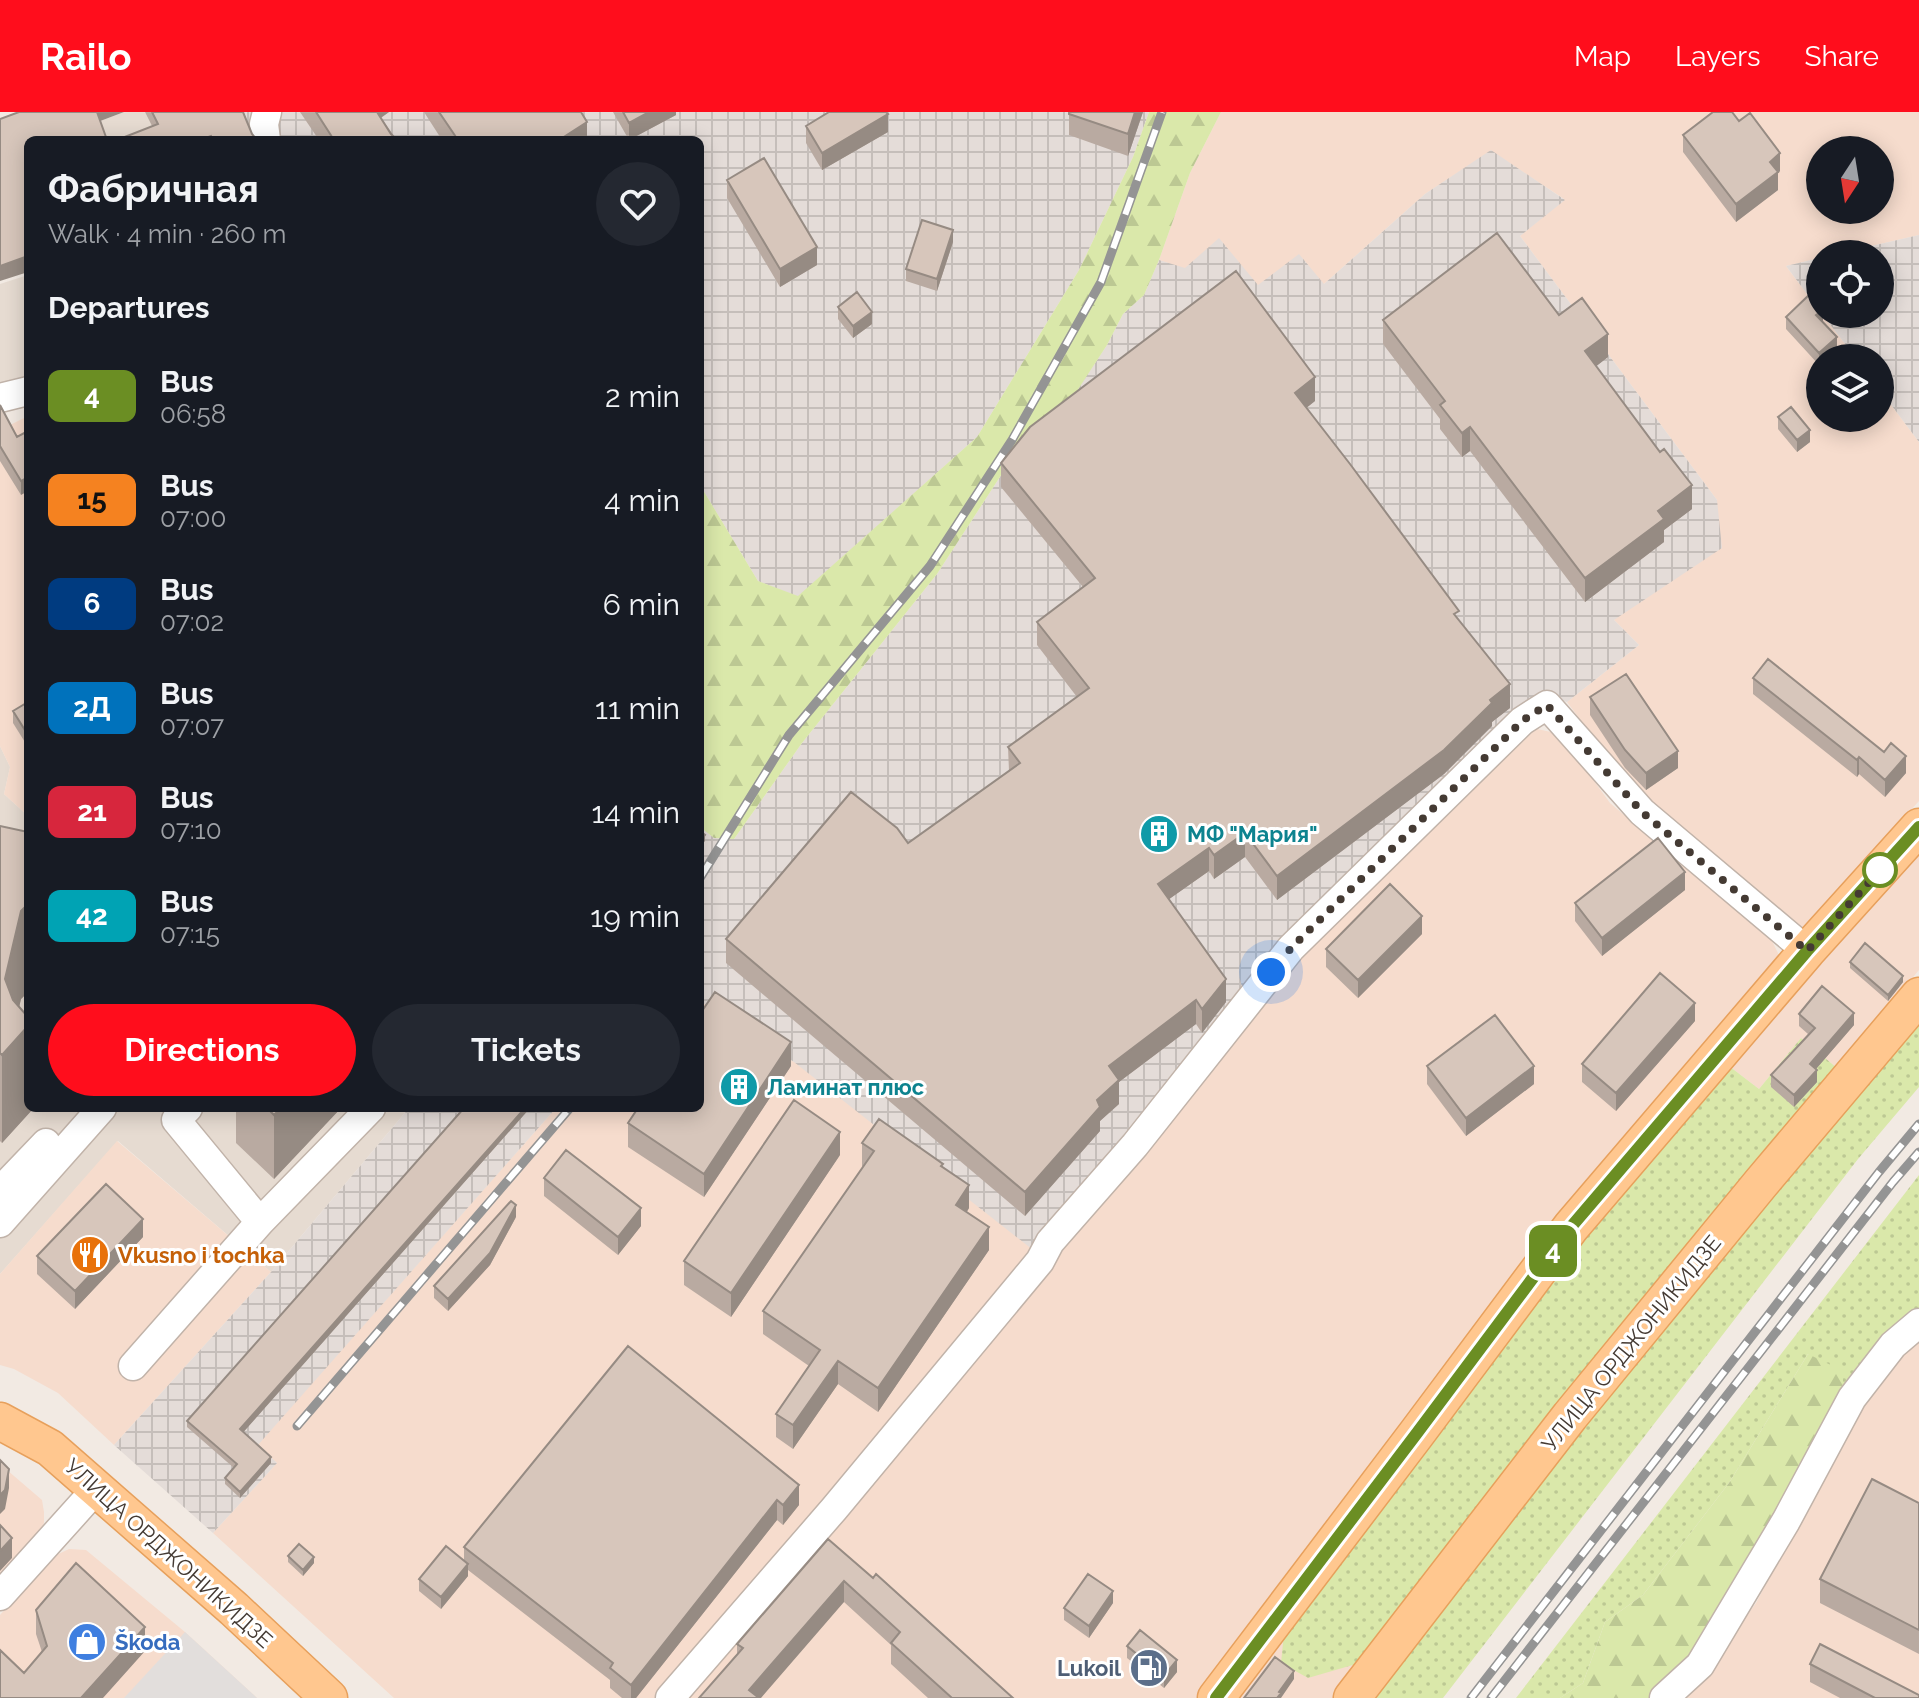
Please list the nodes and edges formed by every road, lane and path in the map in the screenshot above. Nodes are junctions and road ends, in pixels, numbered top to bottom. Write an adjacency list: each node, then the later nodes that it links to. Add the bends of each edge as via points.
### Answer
1 (267, 112): 2 (street)
2 (266, 136)
3 (24, 392): 4 (street)
4 (0, 398)
5 (1919, 827): 6 (main road)
6 (1807, 951): 21 (street, via 1642,812 1547,705 1522,721 1291,948 1135,1145 1050,1242 1040,1261); 22 (main road, via 1571,1227)
7 (1919, 996): 23 (main road, УЛИЦА ОРДЖОНИКИДЗЕ, via 1580,1404)
8 (76, 1112): 12 (street)
9 (98, 1112): 14 (street)
10 (176, 1112): 13 (street)
11 (367, 1112): 13 (street)
12 (0, 1191)
13 (260, 1222): 16 (street)
14 (0, 1223)
15 (1919, 1323): 24 (street, via 1893,1345 1852,1398 1700,1665)
16 (133, 1366)
17 (0, 1421): 18 (main road, УЛИЦА ОРДЖОНИКИДЗЕ, via 50,1448)
18 (97, 1488): 19 (street); 20 (main road, УЛИЦА ОРДЖОНИКИДЗЕ)
19 (0, 1596)
20 (329, 1698)
21 (670, 1698)
22 (1216, 1698)
23 (1352, 1698)
24 (1664, 1698)

